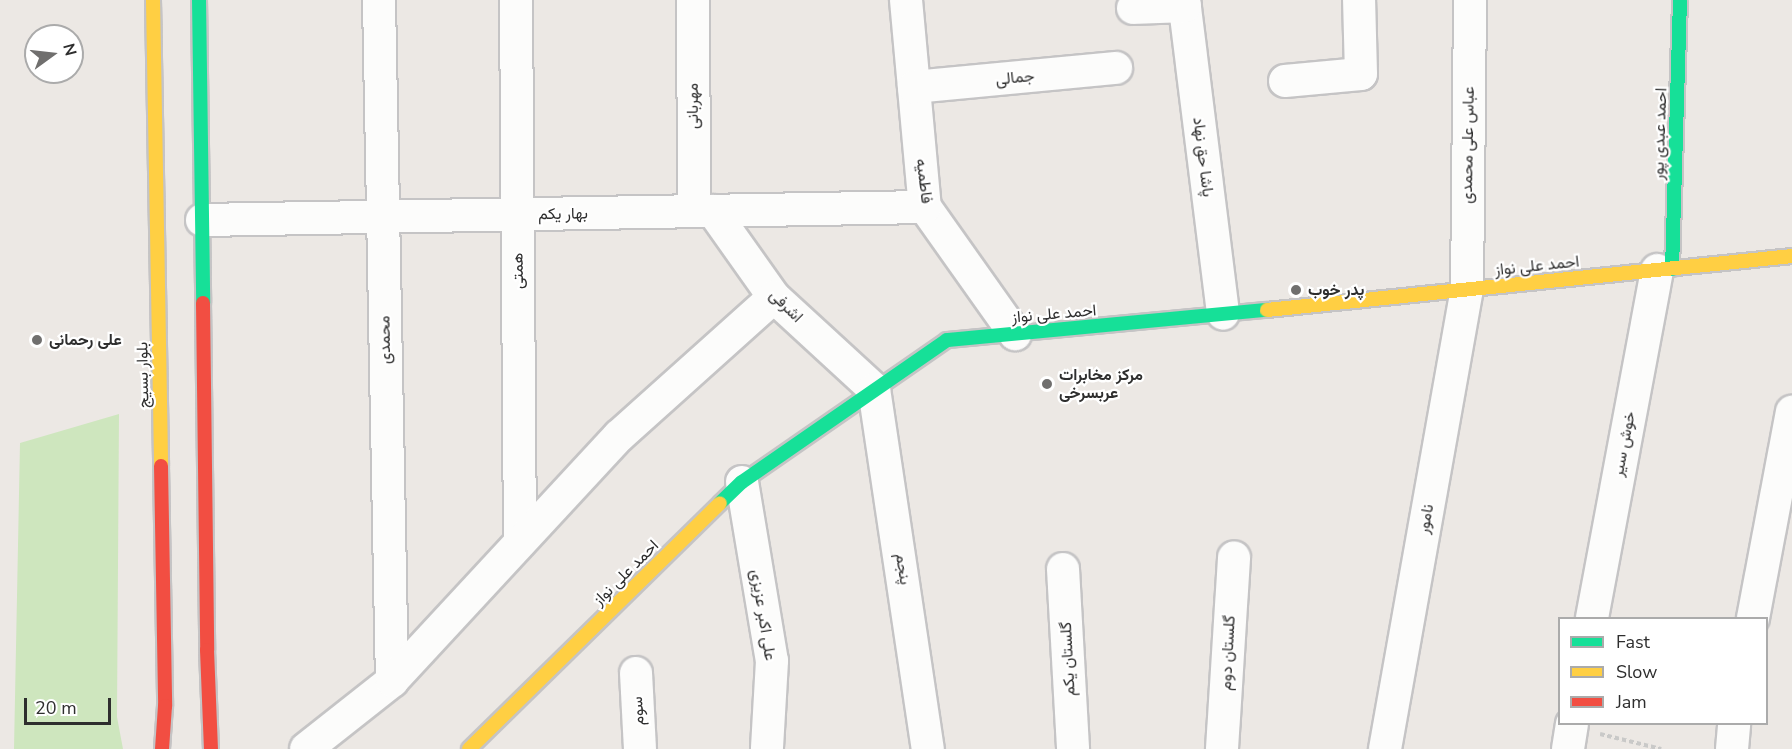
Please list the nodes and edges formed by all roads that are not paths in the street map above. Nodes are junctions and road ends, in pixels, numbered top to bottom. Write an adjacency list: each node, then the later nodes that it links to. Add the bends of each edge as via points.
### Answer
1 (153, 0): 37 (main road, بلوار بسیج, via 165,706)
2 (199, 0): 19 (main road)
3 (379, 0): 18 (street, محمدی)
4 (516, 0): 17 (street, همتی)
5 (693, 0): 16 (street, مهربانی)
6 (906, 0): 14 (street, فاطمیه)
7 (1359, 0): 13 (street, via 1361,74)
8 (1470, 0): 22 (street, عباس علی محمدی)
9 (1680, 0): 21 (main road, احمد عبدی پور)
10 (1184, 3): 11 (street); 24 (street, پاشا حق نهاد)
11 (1133, 8)
12 (1116, 68): 14 (street, جمالی)
13 (1285, 81)
14 (914, 87): 15 (street, فاطمیه)
15 (925, 207): 16 (street, بهار یکم); 25 (street, فاطمیه)
16 (703, 211): 17 (street, بهار یکم); 23 (street, اشرفی)
17 (517, 215): 18 (street, بهار یکم); 29 (street, همتی)
18 (383, 217): 19 (street, بهار یکم); 35 (street, محمدی)
19 (202, 220): 38 (main road)
20 (1792, 256): 21 (main road, احمد علی نواز)
21 (1665, 269): 22 (main road, احمد علی نواز); 32 (street, خوش سیر)
22 (1467, 290): 24 (main road, احمد علی نواز); 46 (street, نامور)
23 (774, 297): 26 (street, اشرفی); 29 (street, via 619,436)
24 (1223, 315): 25 (main road, احمد علی نواز)
25 (1015, 334): 26 (main road, احمد علی نواز, via 947,340)
26 (874, 389): 28 (main road, احمد علی نواز); 43 (street, پنجم)
27 (1792, 412): 33 (street)
28 (742, 482): 40 (main road, احمد علی نواز); 42 (street, علی اکبر عزیزی, via 772,661)
29 (520, 542): 35 (street)
30 (1234, 557): 45 (street, گلستان دوم)
31 (1064, 569): 44 (street, گلستان یکم)
32 (1592, 617)
33 (1753, 617)
34 (636, 672): 41 (street, سوم)
35 (392, 681): 39 (street)
36 (1734, 725): 47 (street)
37 (162, 749)
38 (211, 749)
39 (306, 749)
40 (469, 749)
41 (640, 749)
42 (767, 749)
43 (928, 749)
44 (1072, 749)
45 (1222, 749)
46 (1385, 749)
47 (1732, 749)

